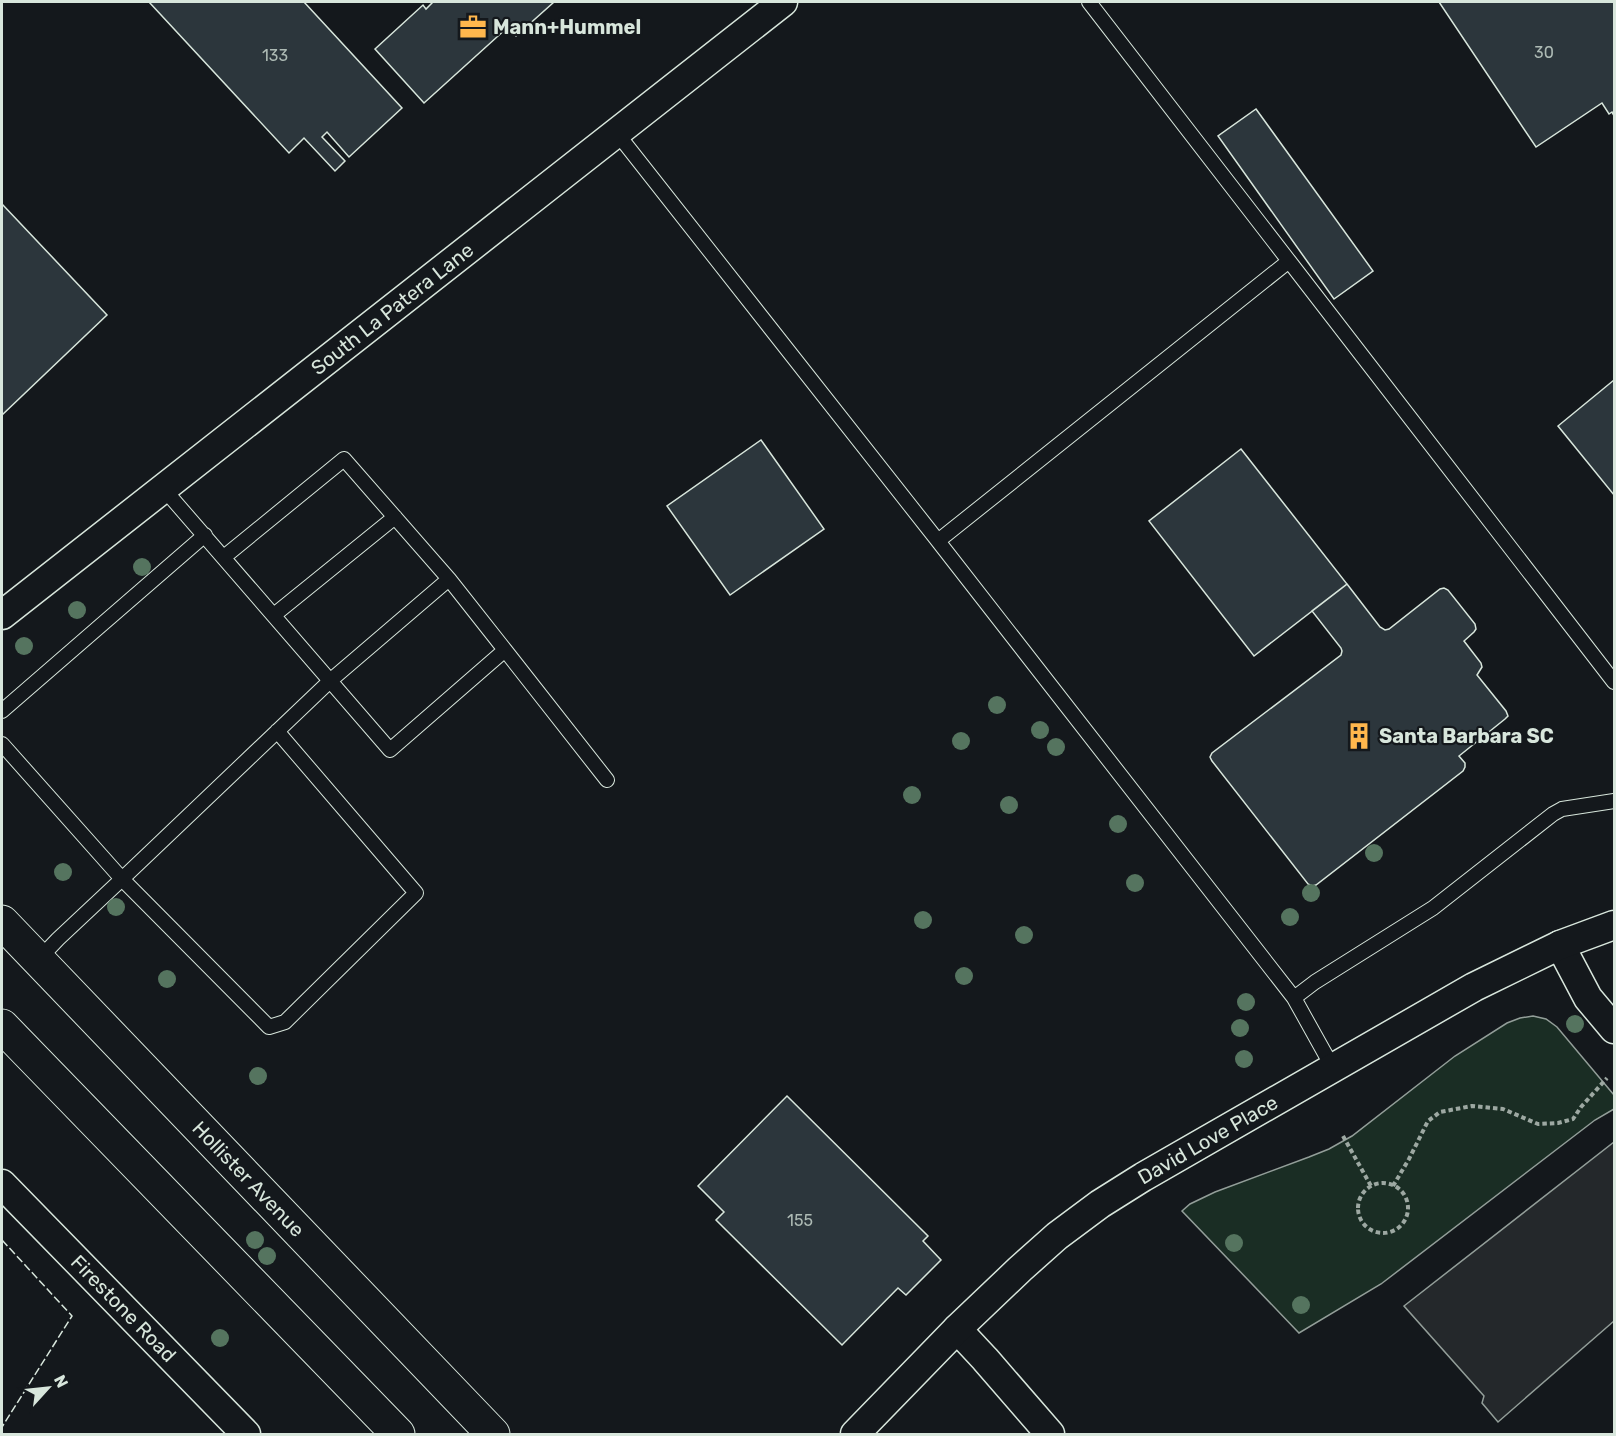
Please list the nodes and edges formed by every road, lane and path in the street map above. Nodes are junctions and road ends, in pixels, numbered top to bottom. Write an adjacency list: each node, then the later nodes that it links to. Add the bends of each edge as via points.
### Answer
1 (783, 2): 3 (street, South La Patera Lane)
2 (1089, 2): 4 (lane)
3 (616, 132): 5 (street, South La Patera Lane); 8 (lane)
4 (1289, 261): 8 (lane); 15 (lane)
5 (163, 488): 7 (lane); 11 (street, South La Patera Lane)
6 (395, 517): 9 (lane, via 344,459); 10 (lane); 12 (lane)
7 (205, 535): 9 (lane); 16 (lane)
8 (938, 541): 26 (lane)
9 (224, 557): 12 (lane)
10 (449, 579): 13 (lane); 14 (lane)
11 (2, 615)
12 (274, 615): 14 (lane)
13 (505, 650): 14 (lane, via 390,750); 19 (lane)
14 (331, 680): 17 (lane)
15 (1614, 682)
16 (2, 711)
17 (277, 731): 21 (lane); 21 (lane, via 416,893 285,1022 269,1027)
18 (2, 744): 21 (lane)
19 (607, 780)
20 (1614, 801): 26 (lane, via 1562,809 1553,814 1433,908)
21 (122, 879): 25 (lane)
22 (2, 922): 25 (main road, Hollister Avenue)
23 (1614, 925): 24 (street, David Love Place)
24 (1560, 945): 28 (street, via 1588,998); 29 (street, David Love Place, via 1474,987)
25 (38, 960): 38 (main road, Hollister Avenue)
26 (1294, 998): 29 (lane)
27 (2, 1026): 37 (main road)
28 (1614, 1029)
29 (1333, 1068): 35 (street, David Love Place, via 1100,1204 1057,1236)
30 (1607, 1078): 34 (path, via 1573,1119 1558,1123 1538,1124 1503,1109 1472,1106 1440,1112 1428,1121)
31 (1343, 1136): 33 (path)
32 (2, 1184): 36 (street, Firestone Road)
33 (1371, 1186): 34 (path); 34 (path, via 1362,1194 1359,1216 1365,1226 1386,1233 1398,1228 1407,1206 1404,1195)
34 (1393, 1186)
35 (957, 1329): 39 (street, David Love Place); 40 (street)
36 (246, 1434)
37 (398, 1434)
38 (493, 1434)
39 (855, 1434)
40 (1050, 1434)

